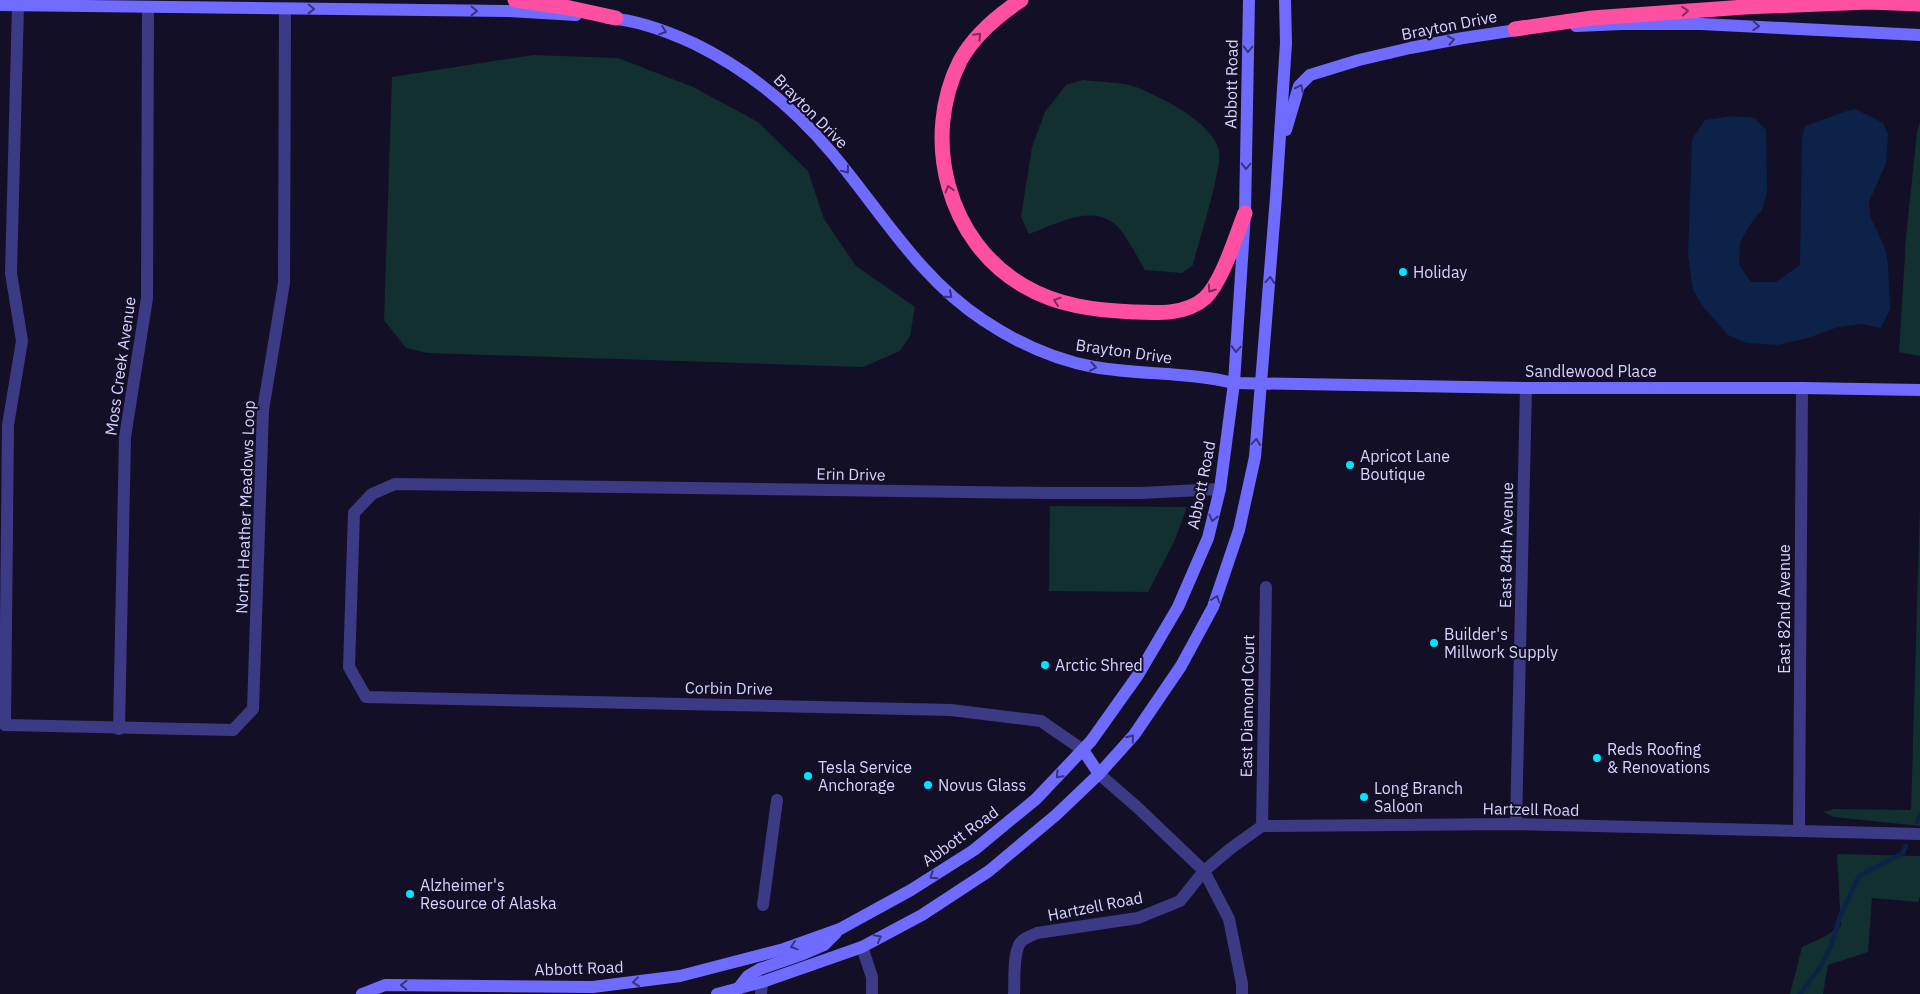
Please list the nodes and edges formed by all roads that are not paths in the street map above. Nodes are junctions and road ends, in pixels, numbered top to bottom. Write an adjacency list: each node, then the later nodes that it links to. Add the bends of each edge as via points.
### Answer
1 (515, 0): 10 (highway)
2 (1021, 0): 14 (highway, one-way to 2, via 1215,284 1205,298 1175,311 1121,311 1066,304 1022,285 994,263 970,234 950,194 942,157 942,120 952,81 973,41 1000,13)
3 (1250, 0): 14 (main road, Abbott Road, one-way to 14)
4 (1285, 0): 13 (main road, via 1286,43)
5 (1920, 4): 11 (highway, one-way to 5, via 1592,18 1745,7 1869,2)
6 (0, 5): 7 (main road, Brayton Drive)
7 (18, 5): 8 (main road, Brayton Drive); 23 (street, via 11,273 22,341 8,425 5,725)
8 (148, 8): 9 (main road, Brayton Drive); 23 (street, Moss Creek Avenue, via 147,298 125,437)
9 (285, 9): 10 (main road, Brayton Drive, one-way to 10, via 508,11); 23 (street, North Heather Meadows Loop, via 284,283 263,410 253,709 233,730)
10 (616, 18): 15 (main road, Brayton Drive, one-way to 15, via 659,29 707,50 774,95 831,152 930,276 970,312 1002,332 1051,355 1094,367 1213,378)
11 (1515, 29): 12 (main road, Brayton Drive, one-way to 12, via 1682,23); 13 (main road, Brayton Drive, one-way to 11, via 1299,86 1310,75 1410,48)
12 (1920, 35)
13 (1279, 151): 16 (main road, one-way to 13)
14 (1245, 213): 15 (main road, Abbott Road, one-way to 15)
15 (1234, 383): 16 (main road, Brayton Drive); 20 (main road, Abbott Road)
16 (1261, 383): 17 (main road, Sandlewood Place); 25 (main road, one-way to 16, via 1150,712 1181,666 1213,607 1239,530 1255,457)
17 (1526, 388): 18 (main road, Sandlewood Place); 27 (street, East 84th Avenue)
18 (1802, 388): 19 (main road, Sandlewood Place); 29 (street, East 82nd Avenue)
19 (1920, 390)
20 (1220, 489): 22 (street, Erin Drive, via 1141,493 395,484 372,494 354,513 349,667); 24 (main road, Abbott Road, one-way to 24, via 1208,538 1178,606 1138,675)
21 (1266, 588): 28 (street, East Diamond Court)
22 (366, 697): 24 (street, Corbin Drive, via 951,710 1041,720)
23 (119, 728)
24 (1082, 750): 25 (main road); 33 (main road, Abbott Road, one-way to 33, via 1036,799 974,850)
25 (1100, 774): 31 (street); 34 (main road, one-way to 25, via 922,915 989,871)
26 (777, 800): 32 (street)
27 (1516, 824): 28 (street, Hartzell Road); 29 (street, Hartzell Road)
28 (1262, 826): 31 (street, Hartzell Road)
29 (1799, 830): 30 (street, Hartzell Road)
30 (1920, 834)
31 (1204, 871): 40 (street, Hartzell Road, via 1180,900 1138,918 1037,933 1023,939 1015,965); 41 (street, via 1230,919)
32 (763, 905)
33 (840, 929): 36 (main road, via 824,945 748,976); 37 (main road, Abbott Road, one-way to 37, via 780,950 680,976 593,987 385,985)
34 (862, 947): 35 (main road); 39 (street, via 872,977)
35 (762, 988): 36 (main road)
36 (735, 991): 38 (main road)
37 (362, 994)
38 (717, 994)
39 (872, 994)
40 (1014, 994)
41 (1242, 994)

